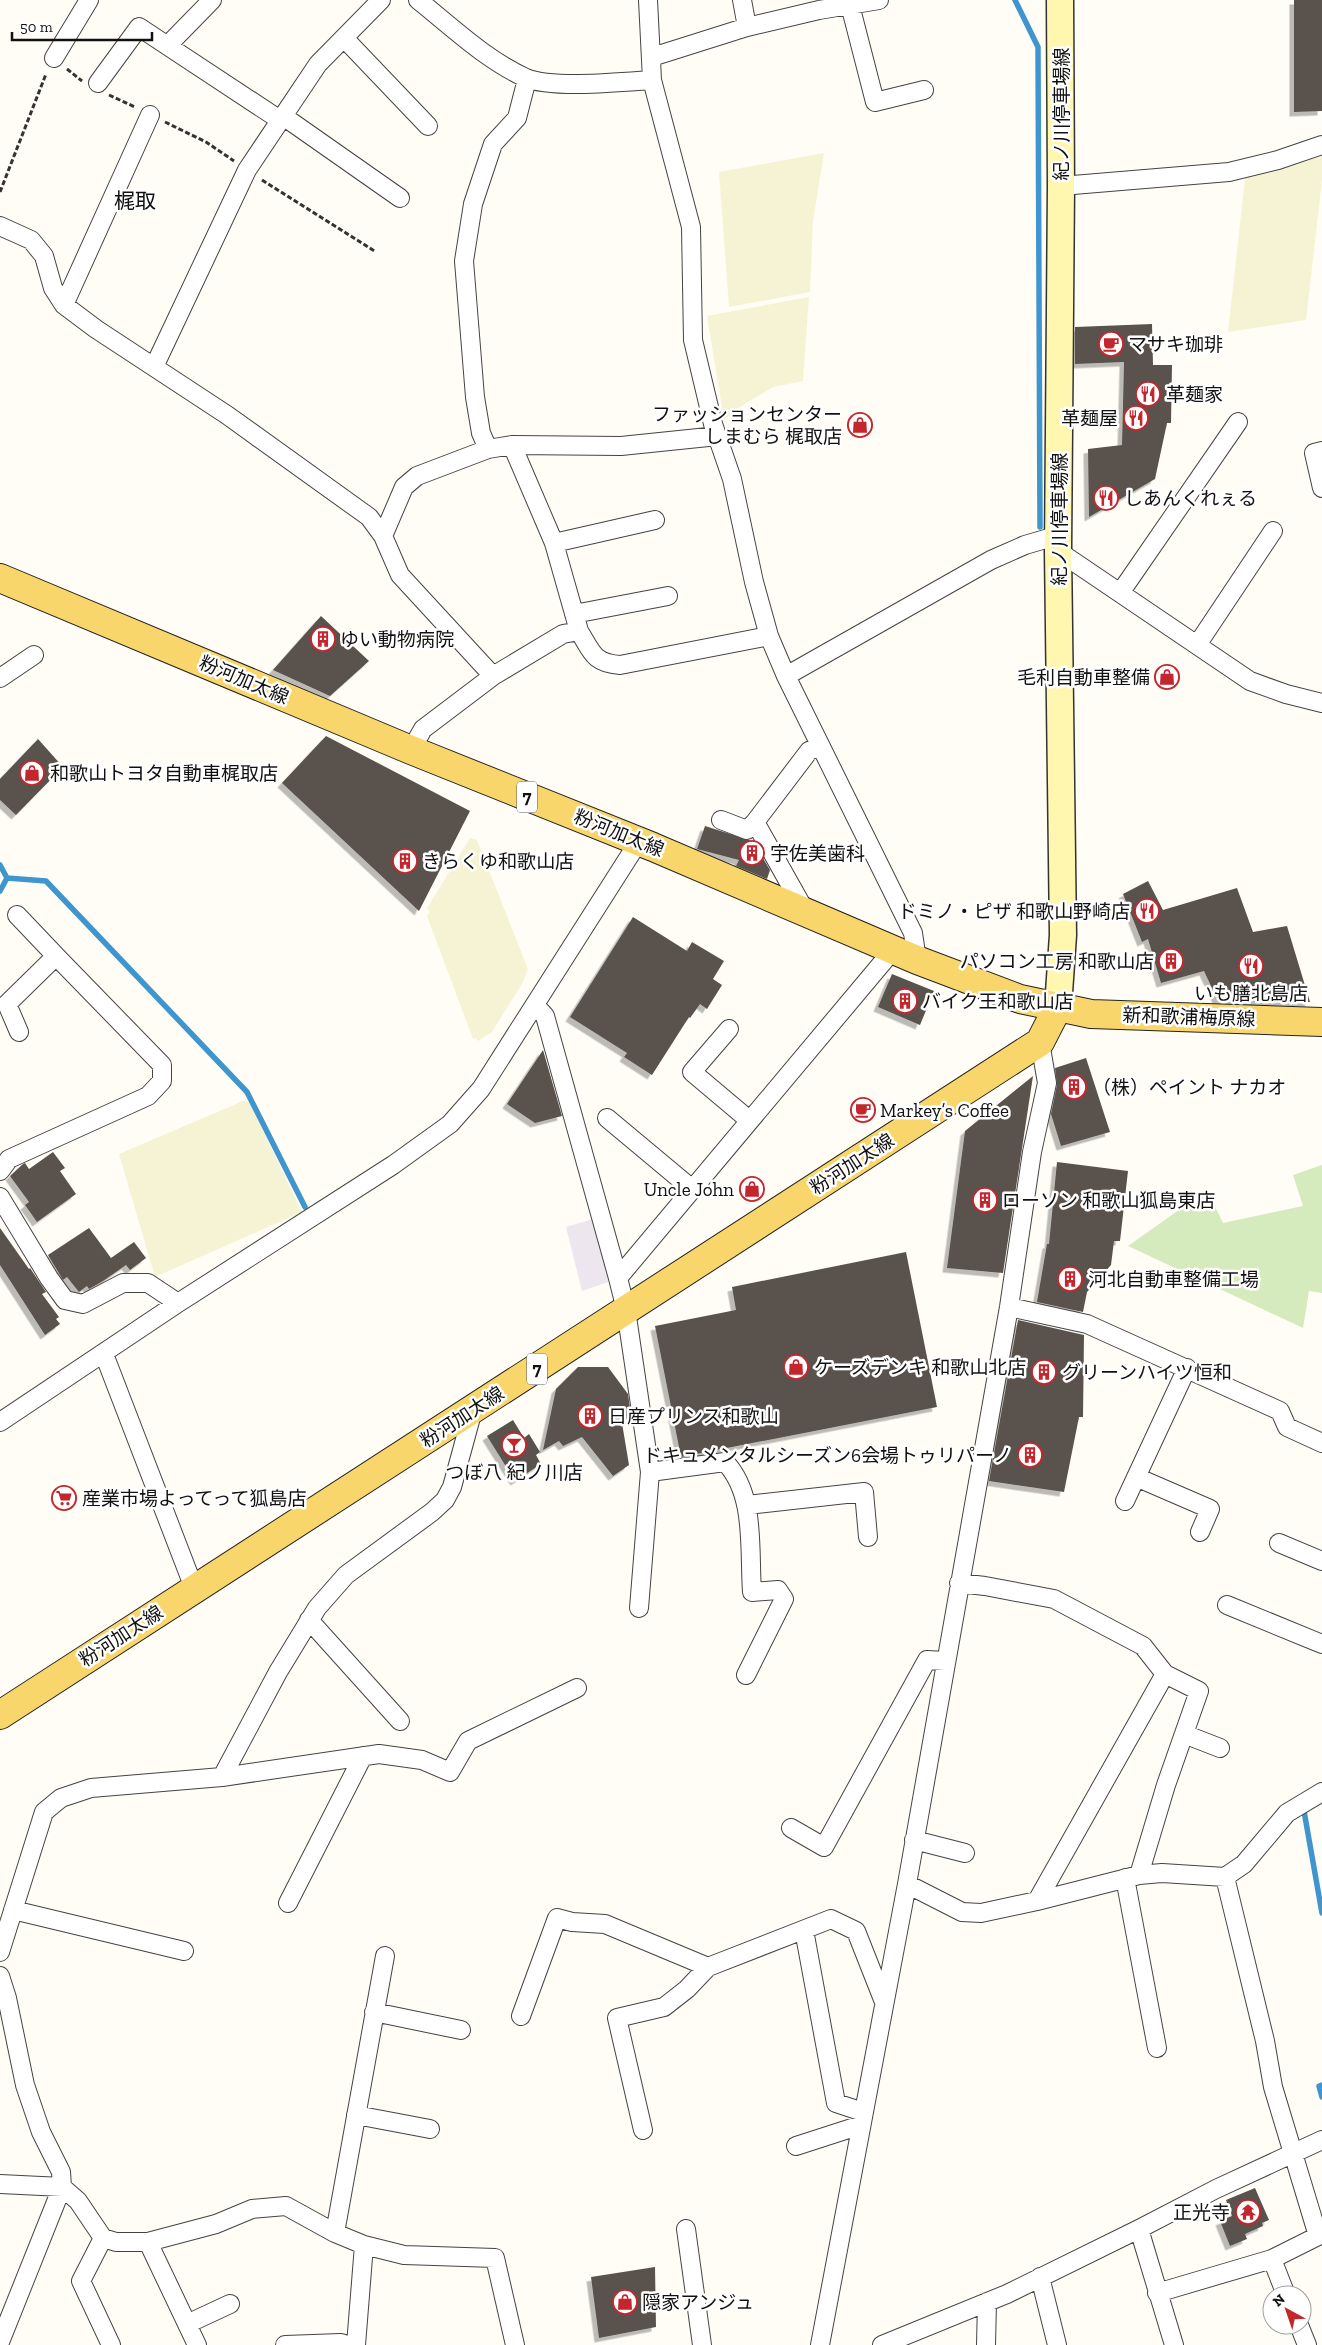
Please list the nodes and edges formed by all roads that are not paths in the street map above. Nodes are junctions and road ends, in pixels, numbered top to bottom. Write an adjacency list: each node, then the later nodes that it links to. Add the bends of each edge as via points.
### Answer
1 (89, 0): 15 (street)
2 (381, 0): 12 (street)
3 (418, 0): 16 (street, via 482,51)
4 (648, 0): 14 (street)
5 (742, 0): 11 (street)
6 (879, 0): 10 (street)
7 (1060, 0): 24 (main road, 紀ノ川停車場線)
8 (202, 3): 13 (street)
9 (818, 5): 10 (street); 11 (street)
10 (850, 5): 19 (street, via 874,102)
11 (747, 27): 14 (street)
12 (344, 38): 21 (street, via 318,64); 22 (street)
13 (168, 45): 18 (street, via 139,27); 21 (street)
14 (652, 57): 17 (street)
15 (54, 58)
16 (527, 78): 17 (street, via 545,82 592,83); 32 (street, via 517,118 493,144 473,204 464,261 475,397 481,433)
17 (652, 80): 30 (street, via 691,227 693,340 712,424)
18 (94, 85)
19 (924, 90)
20 (150, 115): 27 (street)
21 (281, 118): 25 (street); 28 (street, via 247,170)
22 (428, 126)
23 (1322, 145): 24 (street, via 1229,172)
24 (1061, 186): 39 (main road, 紀ノ川停車場線)
25 (400, 198)
26 (0, 226): 27 (street, via 31,240 44,256 53,288)
27 (64, 305): 28 (street)
28 (154, 367): 37 (street, via 228,415 362,511)
29 (1238, 422): 41 (street)
30 (718, 436): 31 (street, via 621,446); 44 (street, via 732,479 754,582)
31 (512, 445): 32 (street); 38 (street)
32 (488, 450): 37 (street, via 416,476 404,487)
33 (1322, 451): 34 (street, via 1314,453)
34 (1322, 488)
35 (656, 520): 38 (street)
36 (1274, 531): 45 (street)
37 (383, 536): 47 (street, via 400,575)
38 (554, 543): 43 (street)
39 (1059, 543): 41 (street); 48 (street, via 1025,545 991,560); 61 (main road, 紀ノ川停車場線, via 1063,934)
40 (0, 578): 52 (main road, 粉河加太線 / 7)
41 (1120, 593): 45 (street)
42 (668, 596): 43 (street)
43 (577, 623): 44 (street, via 596,659 620,666); 47 (street)
44 (770, 636): 48 (street)
45 (1197, 645): 50 (street, via 1250,681)
46 (34, 656): 49 (street)
47 (493, 676): 52 (street, via 423,729)
48 (786, 676): 51 (street)
49 (0, 678)
50 (1322, 703)
51 (819, 746): 54 (street, via 809,751); 58 (street, via 913,933)
52 (411, 750): 55 (main road, 粉河加太線 / 7)
53 (721, 820): 54 (street, via 747,830)
54 (755, 822): 56 (street)
55 (639, 841): 56 (main road, 粉河加太線 / 7); 60 (street)
56 (805, 911): 58 (main road, 粉河加太線 / 7)
57 (17, 915): 59 (street)
58 (905, 955): 61 (main road, 粉河加太線 / 7, via 1020,999); 67 (street)
59 (56, 956): 64 (street, via 7,1004); 68 (street, via 162,1065 162,1081 148,1096 9,1159)
60 (535, 1005): 71 (street, via 545,1016); 72 (street, via 481,1089 450,1124 393,1165)
61 (1058, 1007): 62 (main road, 新和歌浦梅原線, via 1091,1014); 65 (main road, 粉河加太線 / 7)
62 (1322, 1022)
63 (729, 1029): 67 (street, via 692,1072)
64 (19, 1032)
65 (1040, 1042): 73 (street, via 1046,1083 1032,1152); 74 (main road, 粉河加太線 / 7)
66 (606, 1118): 69 (street)
67 (749, 1120): 69 (street)
68 (0, 1171)
69 (692, 1189): 71 (street)
70 (0, 1197): 72 (street, via 48,1278 65,1300 83,1304 123,1283 148,1283)
71 (618, 1278): 74 (street)
72 (178, 1303): 75 (street)
73 (1009, 1307): 76 (street, via 1087,1324); 88 (street)
74 (626, 1310): 77 (main road, 粉河加太線 / 7); 80 (street)
75 (104, 1354): 78 (street); 89 (street)
76 (1187, 1368): 79 (street, via 1280,1411 1287,1426); 81 (street)
77 (473, 1410): 89 (main road, 粉河加太線 / 7); 92 (street, via 452,1487 445,1500 346,1575)
78 (0, 1422)
79 (1322, 1443)
80 (650, 1472): 83 (street, via 725,1462 734,1471); 91 (street)
81 (1136, 1477): 82 (street); 84 (street, via 1210,1509)
82 (1125, 1501)
83 (747, 1505): 85 (street, via 864,1492); 96 (street, via 752,1592 778,1590 784,1599)
84 (1200, 1532)
85 (868, 1537)
86 (1279, 1543): 87 (street)
87 (1322, 1561)
88 (959, 1583): 94 (street); 95 (street, via 1054,1599 1143,1646)
89 (194, 1588): 98 (main road, 粉河加太線 / 7)
90 (1227, 1605): 93 (street)
91 (639, 1608)
92 (309, 1620): 99 (street); 103 (street)
93 (1322, 1644)
94 (945, 1661): 105 (street, via 927,1660 824,1847); 106 (street)
95 (1165, 1674): 100 (street, via 1199,1691); 111 (street)
96 (746, 1675)
97 (576, 1688): 102 (street, via 468,1740 450,1772 422,1760 379,1754)
98 (0, 1715)
99 (400, 1722)
100 (1184, 1734): 101 (street); 108 (street)
101 (1220, 1748)
102 (364, 1756): 103 (street); 112 (street)
103 (222, 1777): 113 (street, via 91,1788 61,1798 44,1812)
104 (1322, 1792): 109 (street, via 1287,1813 1244,1864)
105 (791, 1828)
106 (914, 1840): 107 (street); 110 (street)
107 (965, 1852)
108 (1132, 1876): 109 (street, via 1162,1873); 111 (street); 124 (street)
109 (1225, 1877): 131 (street, via 1273,2087)
110 (906, 1884): 111 (street, via 962,1912 982,1913); 120 (street)
111 (1037, 1901)
112 (288, 1903)
113 (13, 1910): 115 (street); 116 (street)
114 (804, 1930): 118 (street); 120 (street, via 831,1920 856,1931); 126 (street, via 836,2103)
115 (184, 1951)
116 (0, 1952)
117 (385, 1956): 121 (street)
118 (708, 1967): 122 (street, via 605,1924 557,1918); 128 (street, via 688,1989 664,2007 617,2018)
119 (0, 1976): 133 (street, via 25,2085 41,2132 60,2172)
120 (884, 2002): 126 (street)
121 (374, 2012): 123 (street); 125 (street)
122 (521, 2016)
123 (461, 2030)
124 (1157, 2048)
125 (356, 2115): 127 (street); 136 (street)
126 (862, 2119): 130 (street); 155 (street)
127 (430, 2129)
128 (643, 2130)
129 (1322, 2140): 131 (street)
130 (796, 2146)
131 (1294, 2151): 135 (street); 140 (street, via 1318,2236)
132 (0, 2184): 133 (street)
133 (62, 2187): 137 (street, via 78,2201); 147 (street)
134 (686, 2229): 154 (street)
135 (1140, 2229): 141 (street); 143 (street)
136 (335, 2233): 138 (street, via 286,2206 252,2209 216,2224); 139 (street)
137 (103, 2238): 138 (street, via 116,2242); 148 (street, via 81,2281)
138 (148, 2242): 146 (street)
139 (364, 2245): 152 (street); 153 (street, via 404,2255 495,2258)
140 (1272, 2259): 142 (street); 143 (street)
141 (1040, 2277): 144 (street); 158 (street)
142 (1282, 2285)
143 (1157, 2293): 159 (street)
144 (987, 2302): 156 (street); 157 (street)
145 (230, 2304): 146 (street)
146 (187, 2324): 149 (street)
147 (0, 2342)
148 (111, 2345)
149 (197, 2345)
150 (285, 2345): 151 (street)
151 (347, 2345)
152 (356, 2345)
153 (515, 2345)
154 (702, 2345)
155 (820, 2345)
156 (882, 2345)
157 (986, 2345)
158 (1056, 2345)
159 (1174, 2345)

